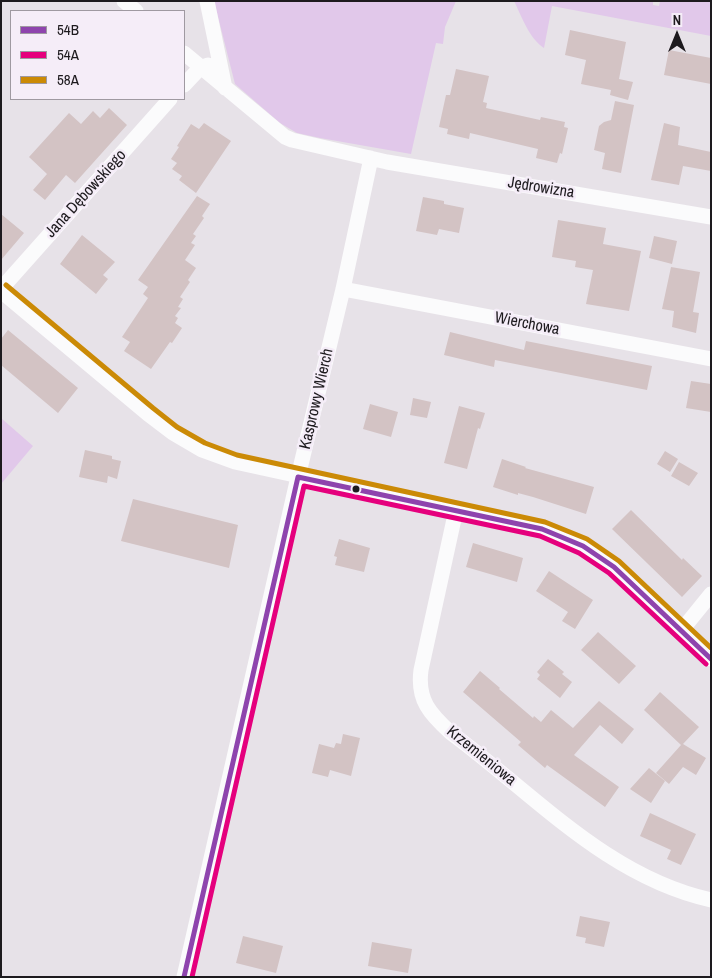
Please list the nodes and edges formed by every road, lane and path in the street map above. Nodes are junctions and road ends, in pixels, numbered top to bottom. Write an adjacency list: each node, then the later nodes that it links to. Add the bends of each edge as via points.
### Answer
1 (124, 1): 3 (street)
2 (207, 1): 5 (street)
3 (135, 10)
4 (185, 54): 6 (street)
5 (220, 63): 6 (street); 8 (street)
6 (200, 68): 7 (street); 8 (street)
7 (185, 83)
8 (225, 88): 10 (street, via 285,137)
9 (169, 100): 13 (street, Jana Dębowskiego)
10 (371, 158): 11 (street, Jędrowizna); 12 (street, Kasprowy Wierch)
11 (711, 217)
12 (343, 289): 14 (street, Wierchowa); 15 (street, Kasprowy Wierch)
13 (1, 290): 15 (street, via 173,433 202,450 234,462)
14 (711, 358)
15 (298, 477): 16 (street); 21 (street, Kasprowy Wierch)
16 (456, 510): 18 (street, via 542,528 583,546 614,567); 20 (street, Krzemieniowa, via 421,670 420,688 429,710 451,733 576,832 622,864 651,880)
17 (711, 594): 18 (street)
18 (681, 631): 19 (street)
19 (711, 659)
20 (711, 900)
21 (184, 977)

